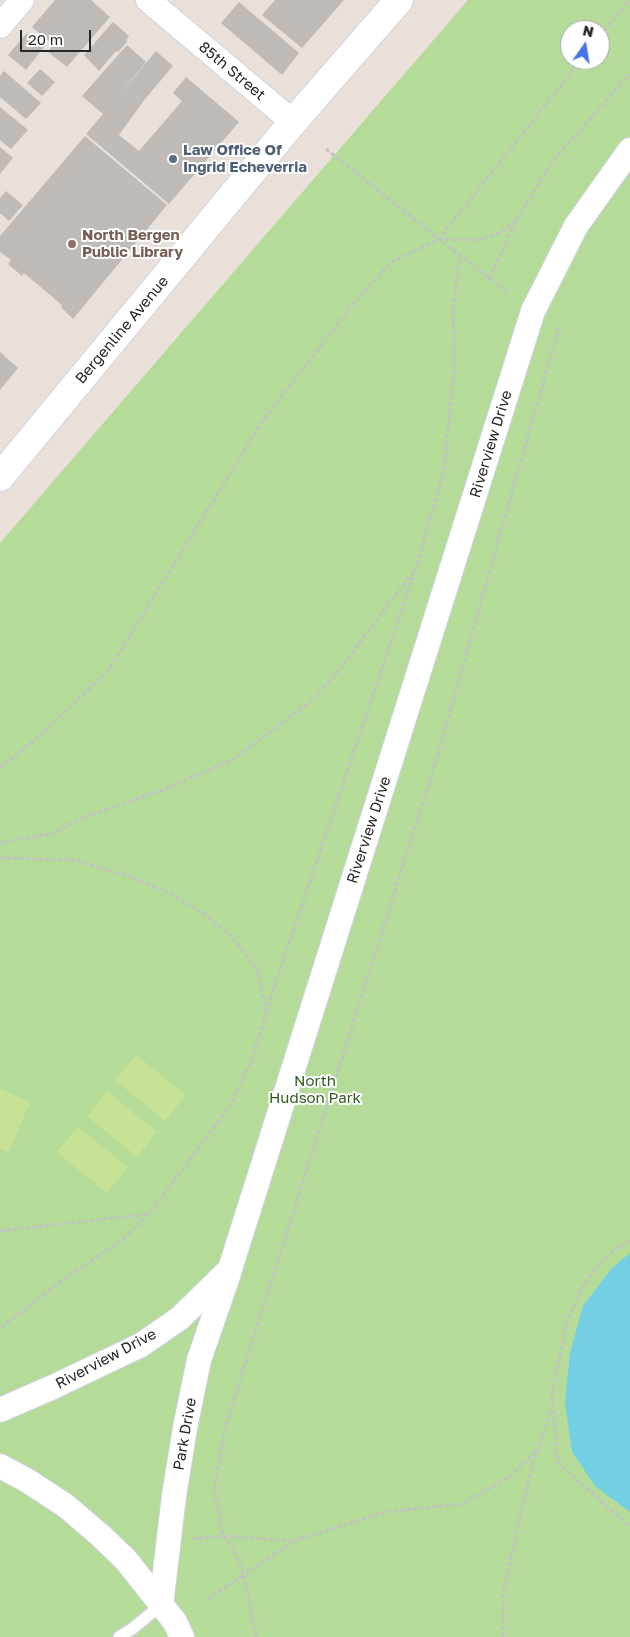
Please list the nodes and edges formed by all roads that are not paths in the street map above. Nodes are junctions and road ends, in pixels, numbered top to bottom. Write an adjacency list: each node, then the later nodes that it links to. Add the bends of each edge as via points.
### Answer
1 (22, 0): 4 (street)
2 (148, 0): 5 (street, 85th Street)
3 (399, 0): 5 (street, Bergenline Avenue)
4 (0, 26)
5 (293, 122): 7 (street, Bergenline Avenue)
6 (630, 150): 8 (street, Riverview Drive, via 576,226 533,311)
7 (0, 477)
8 (230, 1269): 9 (street, Riverview Drive, via 180,1318 141,1345); 11 (street, Park Drive, via 198,1360 185,1428)
9 (0, 1410)
10 (0, 1466): 11 (street, via 66,1506 101,1536 126,1560)
11 (161, 1605): 12 (lane); 13 (street)
12 (119, 1637)
13 (182, 1637)

